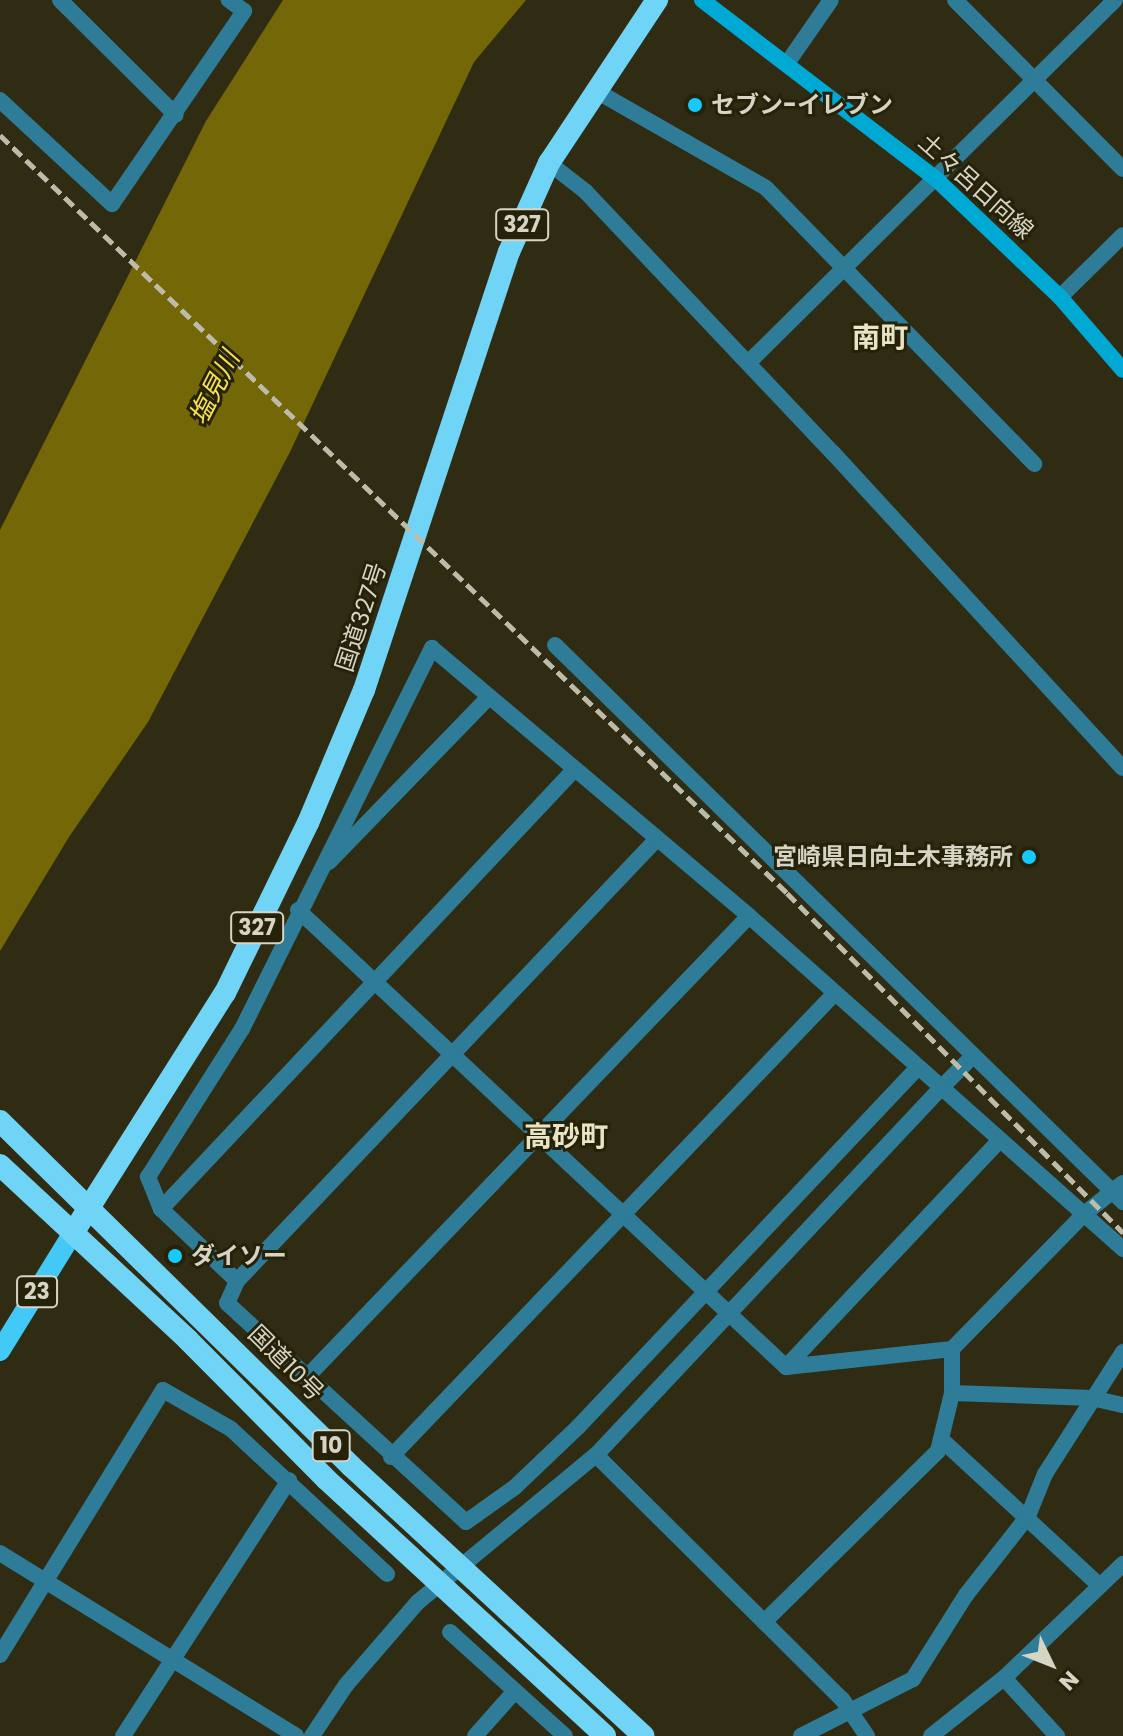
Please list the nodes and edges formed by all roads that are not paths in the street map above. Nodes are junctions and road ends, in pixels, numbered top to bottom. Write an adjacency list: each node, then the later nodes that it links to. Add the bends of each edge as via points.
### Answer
1 (61, 0): 12 (street)
2 (229, 0): 12 (street, via 244,11)
3 (657, 0): 10 (highway, 国道327号 / 327)
4 (702, 0): 8 (main road, 土々呂日向線)
5 (831, 0): 8 (street)
6 (955, 0): 9 (street)
7 (1115, 4): 9 (street)
8 (788, 62): 15 (main road, 土々呂日向線)
9 (1034, 81): 14 (street); 15 (street)
10 (598, 92): 13 (highway, 国道327号 / 327); 17 (street, via 766,188)
11 (0, 100): 12 (street, via 112,204)
12 (176, 115)
13 (549, 163): 19 (street, via 585,191); 41 (highway, 国道327号 / 327, via 509,252 364,690 308,823 225,993)
14 (1123, 169)
15 (936, 179): 17 (street); 18 (main road, 土々呂日向線)
16 (1123, 235): 18 (street)
17 (841, 271): 19 (street); 21 (street)
18 (1060, 297): 20 (main road, 土々呂日向線)
19 (748, 363): 24 (street)
20 (1123, 370)
21 (1034, 464)
22 (555, 645): 33 (street)
23 (489, 697): 25 (street); 27 (street); 27 (street, via 432,648)
24 (1123, 768)
25 (574, 770): 26 (street); 30 (street)
26 (655, 841): 29 (street); 32 (street)
27 (315, 876): 28 (street)
28 (298, 910): 30 (street); 42 (street, via 242,1029 148,1177)
29 (749, 916): 31 (street); 37 (street)
30 (373, 981): 32 (street); 42 (street)
31 (835, 993): 34 (street); 44 (street)
32 (454, 1055): 37 (street); 47 (street)
33 (973, 1056): 35 (street); 40 (street)
34 (918, 1067): 35 (street); 48 (street)
35 (941, 1088): 38 (street); 49 (street)
36 (0, 1121): 41 (highway, 国道10号 / 10)
37 (537, 1136): 44 (street); 54 (street)
38 (1000, 1140): 43 (street); 53 (street)
39 (3, 1168): 45 (highway, 10)
40 (1119, 1192): 43 (street)
41 (90, 1209): 45 (highway, 国道327号 / 327); 64 (highway, 国道10号 / 10)
42 (161, 1209): 47 (street)
43 (1083, 1215): 46 (street); 50 (street)
44 (620, 1217): 48 (street); 60 (street)
45 (73, 1233): 51 (main road, 23); 68 (highway, 10)
46 (1123, 1249)
47 (237, 1281): 54 (street, via 227,1303)
48 (704, 1292): 49 (street); 60 (street, via 537,1468 466,1522)
49 (727, 1313): 53 (street); 59 (street)
50 (952, 1349): 53 (street); 55 (street)
51 (0, 1351)
52 (1123, 1352): 56 (street)
53 (786, 1367)
54 (305, 1379): 60 (street)
55 (952, 1393): 56 (street); 58 (street)
56 (1092, 1398): 57 (street); 62 (street, via 1045,1474)
57 (1123, 1405)
58 (943, 1441): 62 (street); 70 (street)
59 (596, 1455): 64 (street); 70 (street)
60 (391, 1457)
61 (289, 1480): 66 (street); 67 (street, via 231,1429 163,1390); 73 (street)
62 (1028, 1516): 69 (street); 76 (street, via 966,1595 913,1679)
63 (0, 1553): 67 (street)
64 (458, 1564): 68 (street); 83 (highway, 国道10号 / 10)
65 (1123, 1564): 69 (street)
66 (387, 1574)
67 (47, 1582): 72 (street); 73 (street)
68 (437, 1582): 79 (street, via 346,1685); 82 (highway, 10)
69 (1099, 1585): 74 (street)
70 (764, 1622): 76 (street)
71 (450, 1632): 75 (street)
72 (0, 1655)
73 (172, 1660): 77 (street); 78 (street)
74 (1004, 1678): 86 (street); 87 (street)
75 (515, 1691): 80 (street); 81 (street)
76 (851, 1711): 84 (street); 85 (street)
77 (123, 1736)
78 (296, 1736)
79 (312, 1736)
80 (475, 1736)
81 (565, 1736)
82 (605, 1736)
83 (644, 1736)
84 (801, 1736)
85 (867, 1736)
86 (931, 1736)
87 (1057, 1736)

